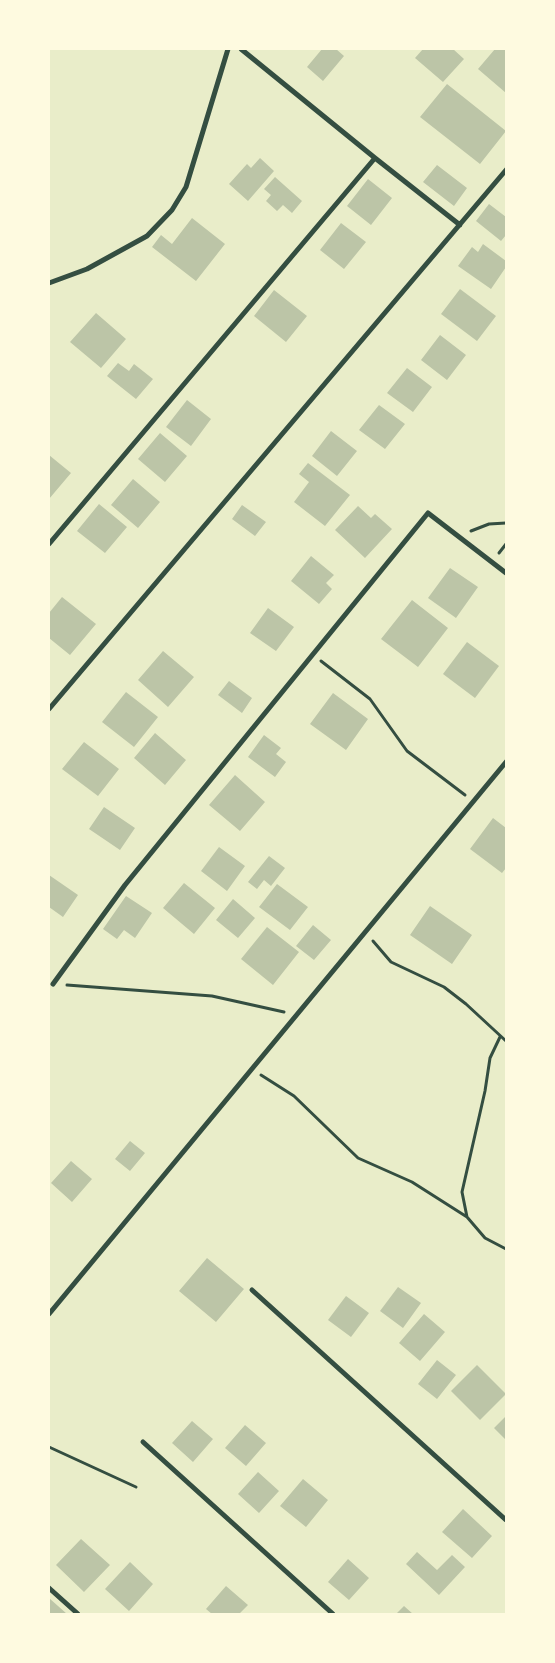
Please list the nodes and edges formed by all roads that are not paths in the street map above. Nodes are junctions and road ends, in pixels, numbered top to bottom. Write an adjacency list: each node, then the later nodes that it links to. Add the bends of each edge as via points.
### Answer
1 (228, 49): 6 (street, via 186,187 172,210 147,236 87,269)
2 (241, 49): 3 (street)
3 (375, 158): 5 (street); 7 (street)
4 (506, 170): 5 (street)
5 (460, 225): 9 (street)
6 (49, 283)
7 (49, 544)
8 (506, 573): 11 (street, via 428,513 125,885)
9 (49, 709)
10 (506, 762): 13 (street)
11 (53, 984)
12 (252, 1290): 15 (street)
13 (49, 1314)
14 (143, 1442): 18 (street)
15 (506, 1520)
16 (49, 1588): 17 (street)
17 (78, 1614)
18 (333, 1614)

